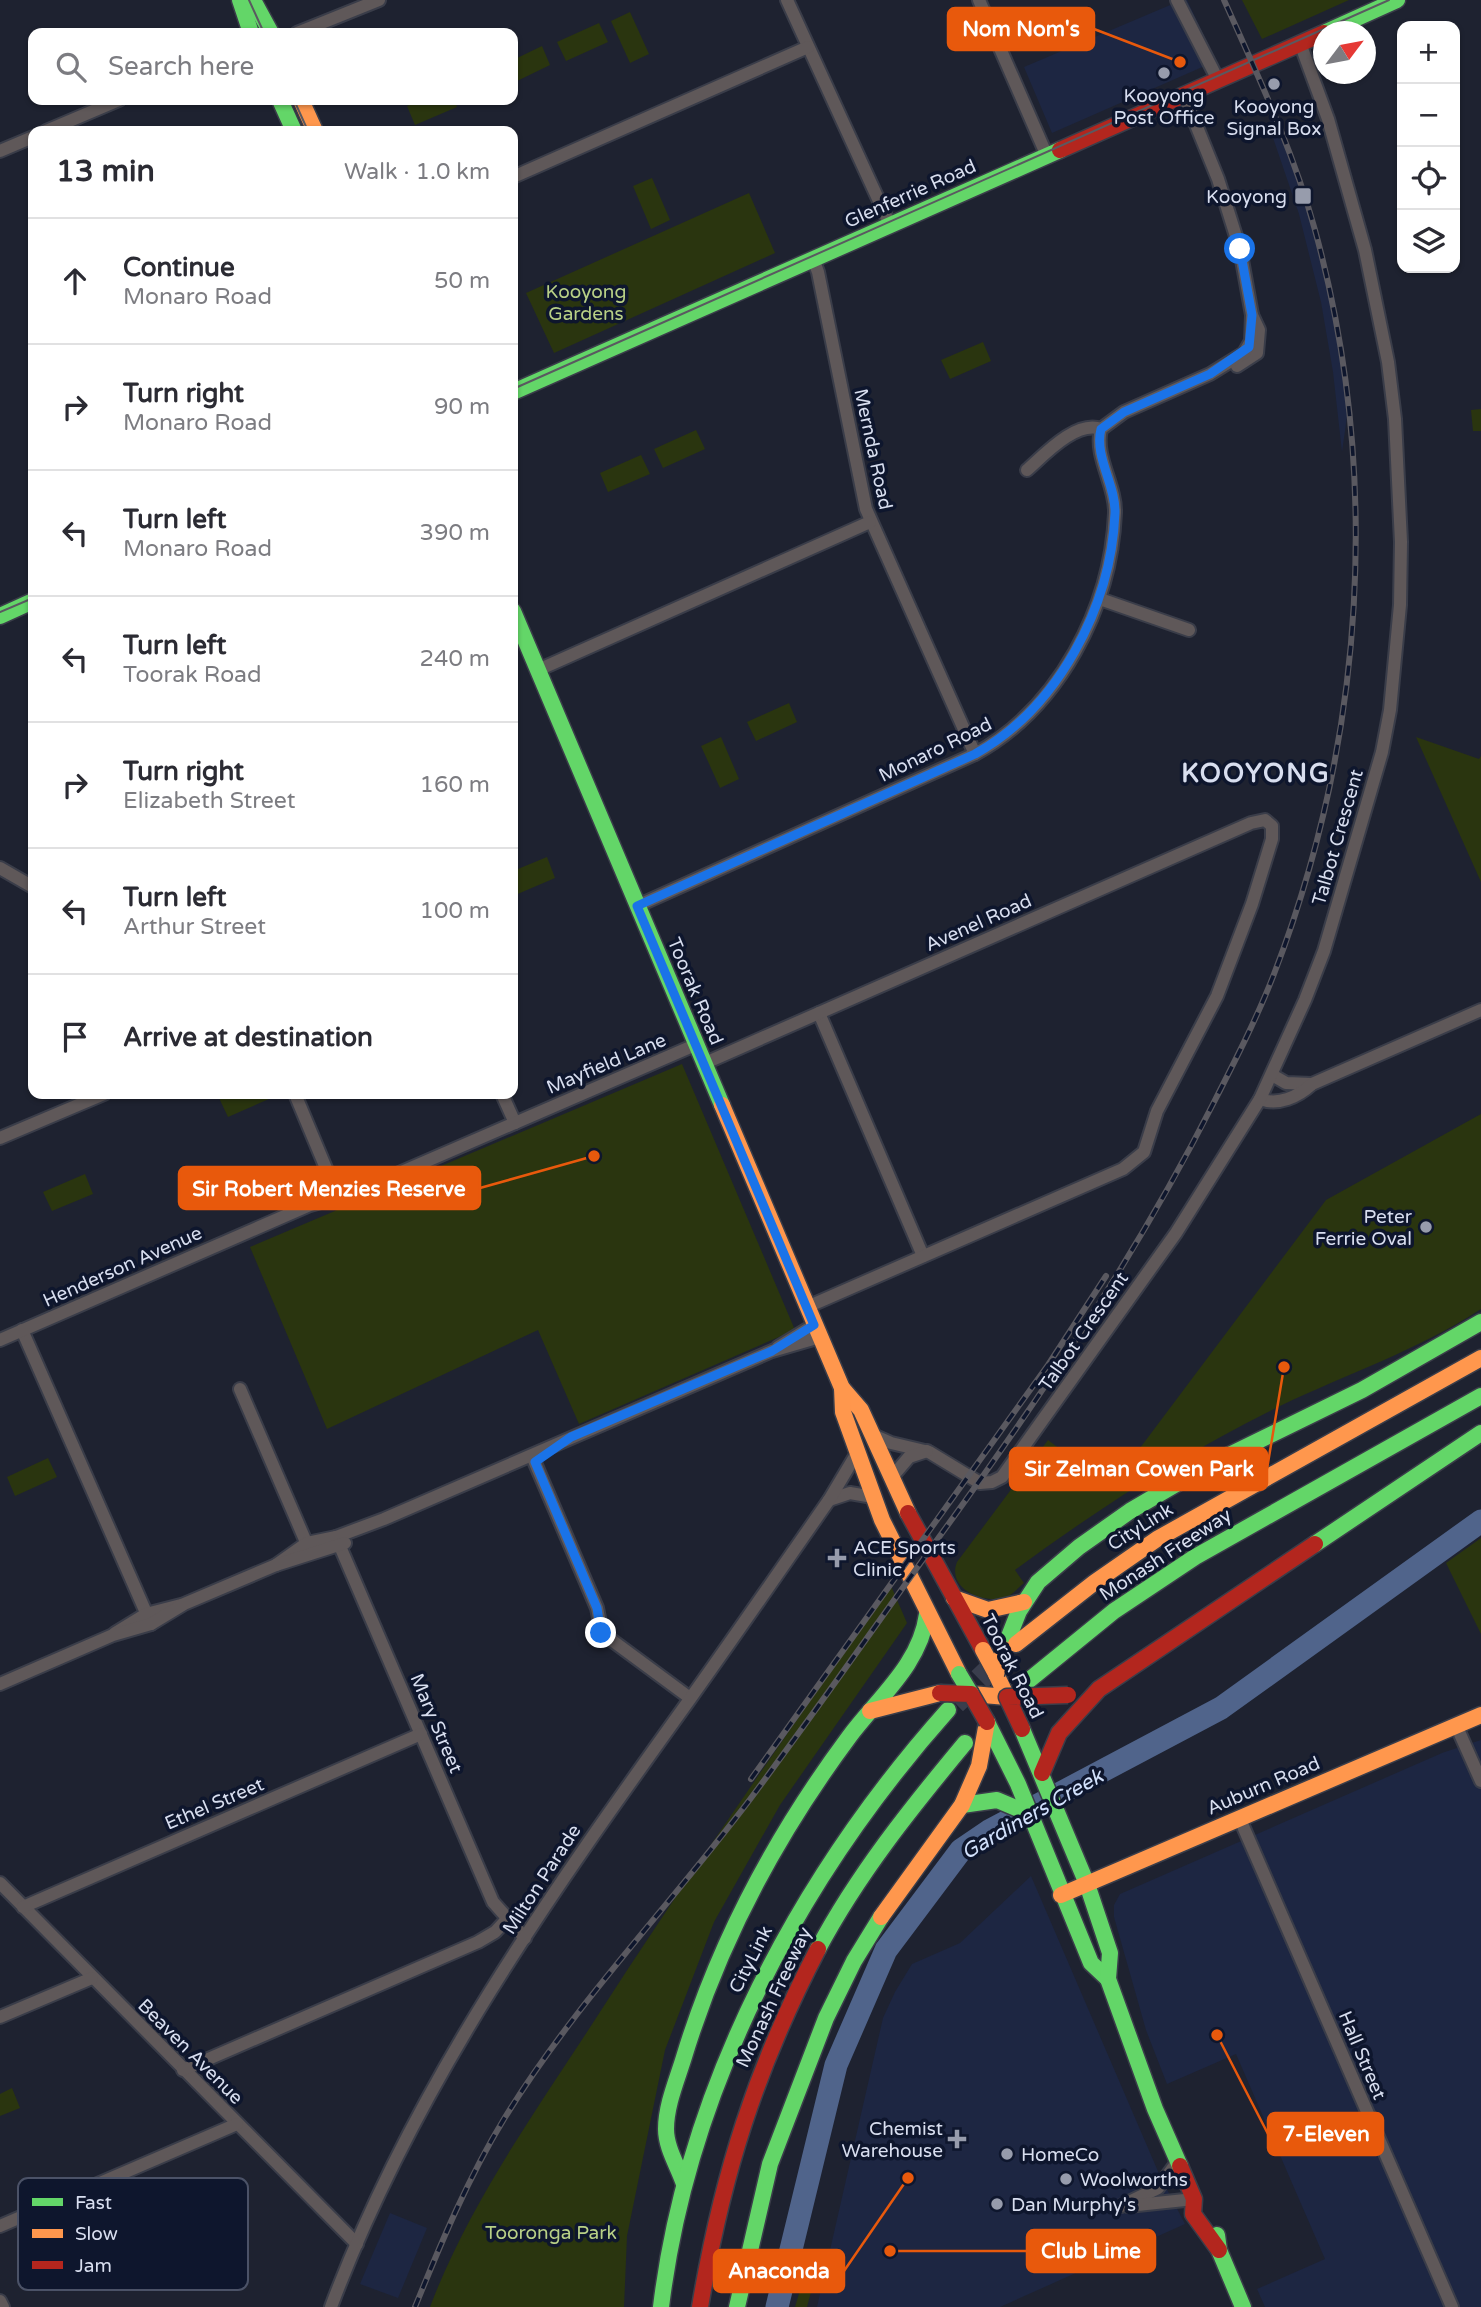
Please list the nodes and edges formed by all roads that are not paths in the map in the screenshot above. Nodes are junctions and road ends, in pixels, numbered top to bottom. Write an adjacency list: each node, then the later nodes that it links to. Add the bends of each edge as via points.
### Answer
1 (240, 0): 9 (main road)
2 (253, 0): 10 (main road)
3 (379, 0): 11 (street)
4 (787, 0): 14 (street)
5 (979, 0): 25 (street)
6 (1177, 0): 15 (street)
7 (1397, 0): 8 (main road, Glenferrie Road)
8 (1350, 21)
9 (249, 28)
10 (268, 28)
11 (315, 28)
12 (1313, 37): 13 (main road, Glenferrie Road)
13 (1300, 43): 15 (main road, Glenferrie Road); 47 (street, Talbot Crescent, via 1340,158 1377,301 1395,419 1401,567 1390,710 1375,777 1324,951)
14 (808, 47): 26 (street); 27 (street)
15 (1218, 80): 16 (main road, Glenferrie Road)
16 (1184, 95): 25 (main road, Glenferrie Road); 30 (street, via 1240,249 1252,315 1249,347 1210,374 1124,412 1111,413)
17 (107, 105): 20 (street)
18 (282, 105): 21 (main road)
19 (303, 105): 22 (main road)
20 (58, 126)
21 (292, 126)
22 (313, 126)
23 (28, 139): 24 (street)
24 (0, 151)
25 (1047, 156): 27 (main road, Glenferrie Road)
26 (518, 175)
27 (890, 225): 28 (main road, Glenferrie Road)
28 (813, 259): 29 (main road, Glenferrie Road); 32 (street, Mernda Road)
29 (518, 390)
30 (1095, 428): 31 (street, via 1058,443); 33 (street, Monaro Road, via 1089,436 1103,460 1115,513)
31 (1027, 470)
32 (870, 522): 38 (street); 39 (street, Mernda Road)
33 (1100, 599): 37 (street); 39 (street, Monaro Road, via 1048,691 1009,734)
34 (28, 603): 35 (main road)
35 (0, 616)
36 (518, 623): 38 (main road, Toorak Road)
37 (1189, 630)
38 (538, 670): 42 (main road, Toorak Road)
39 (975, 754): 42 (street, Monaro Road)
40 (0, 868): 41 (street)
41 (28, 884)
42 (637, 906): 45 (main road, Toorak Road)
43 (1481, 1010): 48 (street)
44 (820, 1013): 46 (street, Avenel Road); 56 (street); 56 (street, Avenel Road, via 1251,823 1270,822 1268,852 1217,996 1157,1111 1141,1157 1124,1169)
45 (695, 1045): 46 (main road, Toorak Road); 53 (street, Mayfield Lane)
46 (704, 1064): 57 (main road, Toorak Road)
47 (1272, 1075): 48 (street, via 1286,1083); 52 (street, Talbot Crescent)
48 (1312, 1084): 52 (street, via 1289,1098)
49 (91, 1099): 54 (street)
50 (297, 1099): 55 (street)
51 (504, 1099): 53 (street)
52 (1260, 1099): 68 (street, Talbot Crescent, via 1176,1233 1002,1477 976,1482)
53 (515, 1123): 55 (street, Mayfield Lane)
54 (1, 1135)
55 (338, 1197): 59 (street, Henderson Avenue)
56 (923, 1256): 57 (street)
57 (807, 1307): 60 (main road, Toorak Road)
58 (1481, 1322): 77 (main road, via 1362,1390 1152,1497 1079,1547 1038,1582)
59 (22, 1330): 61 (street, Henderson Avenue); 79 (street)
60 (817, 1331): 64 (main road, Toorak Road); 70 (street, via 571,1437)
61 (0, 1340)
62 (1481, 1358): 80 (main road, CityLink, via 1169,1532 1098,1578)
63 (240, 1388): 75 (street)
64 (842, 1388): 67 (main road, Toorak Road, via 861,1410); 69 (main road, Toorak Road, via 843,1412)
65 (1481, 1396): 82 (main road, Monash Freeway, via 1195,1557 1114,1611)
66 (1481, 1433): 84 (main road)
67 (873, 1435): 68 (street, Talbot Crescent); 71 (main road, Toorak Road)
68 (928, 1451): 71 (street, via 909,1457)
69 (857, 1453): 72 (main road, Toorak Road); 73 (street, Milton Parade)
70 (533, 1459): 74 (street); 87 (street, via 597,1608 601,1633)
71 (892, 1477): 76 (main road, Toorak Road)
72 (873, 1497): 73 (street, via 850,1493); 78 (main road, Toorak Road)
73 (829, 1500): 87 (street, Milton Parade)
74 (337, 1541): 75 (street); 93 (street, Mary Street)
75 (309, 1547): 79 (street)
76 (954, 1598): 77 (main road, via 994,1611); 81 (main road, Toorak Road, bridge)
77 (1024, 1602): 81 (main road, bridge)
78 (928, 1615): 85 (main road, Toorak Road, bridge); 89 (main road, via 922,1643)
79 (148, 1619): 83 (street)
80 (1016, 1644)
81 (996, 1674): 86 (main road, Toorak Road)
82 (1028, 1681)
83 (0, 1684)
84 (1099, 1689): 86 (main road, bridge, via 1068,1695); 95 (main road, via 1052,1745)
85 (971, 1694): 86 (main road); 89 (main road, bridge, via 940,1693); 91 (main road, Toorak Road, bridge)
86 (1000, 1696): 91 (main road); 95 (main road, Toorak Road, bridge)
87 (690, 1698): 105 (street, Milton Parade)
88 (948, 1710): 114 (main road, CityLink, via 858,1818 783,1940 721,2075)
89 (870, 1711): 114 (main road, via 793,1819 715,1968 686,2049 666,2133)
90 (1481, 1715): 92 (main road, Auburn Road)
91 (987, 1722): 97 (main road, via 979,1766); 98 (main road, Toorak Road)
92 (1456, 1725): 96 (street); 99 (main road, Auburn Road)
93 (421, 1734): 103 (street, Ethel Street); 104 (street, Mary Street, via 493,1902)
94 (965, 1743): 124 (main road, Monash Freeway, via 862,1872 791,1997 730,2158)
95 (1042, 1773): 101 (main road, Toorak Road)
96 (1481, 1781)
97 (960, 1807): 98 (main road, via 998,1800); 125 (main road, via 900,1887 825,2018 770,2164)
98 (1030, 1814): 102 (main road, Toorak Road)
99 (1239, 1818): 101 (main road, Auburn Road); 126 (street, Hall Street)
100 (0, 1884): 103 (street, Beaven Avenue)
101 (1087, 1884): 102 (main road, Auburn Road); 108 (main road, Toorak Road, via 1110,1953)
102 (1061, 1895): 108 (main road, Toorak Road, via 1091,1963)
103 (23, 1907): 107 (street, Beaven Avenue)
104 (509, 1919): 105 (street); 106 (street, Mary Street); 110 (street, via 478,1942)
105 (533, 1925): 106 (street, Milton Parade)
106 (525, 1938): 118 (street, Milton Parade, via 423,2104)
107 (92, 1978): 109 (street); 110 (street, Beaven Avenue)
108 (1108, 1979): 112 (main road, Toorak Road)
109 (0, 2017)
110 (183, 2070): 111 (street, Beaven Avenue)
111 (237, 2124): 113 (street); 118 (street, Beaven Avenue)
112 (1178, 2161): 115 (main road, Toorak Road); 115 (street, via 1158,2188 1121,2206)
113 (112, 2178)
114 (684, 2184): 123 (main road)
115 (1194, 2199): 120 (main road, Toorak Road, via 1194,2214 1219,2250)
116 (18, 2218): 117 (street)
117 (0, 2226)
118 (356, 2244): 122 (street, Milton Parade)
119 (0, 2301): 121 (street)
120 (1237, 2304)
121 (3, 2307)
122 (331, 2307)
123 (661, 2307)
124 (700, 2307)
125 (737, 2307)
126 (1452, 2307)

